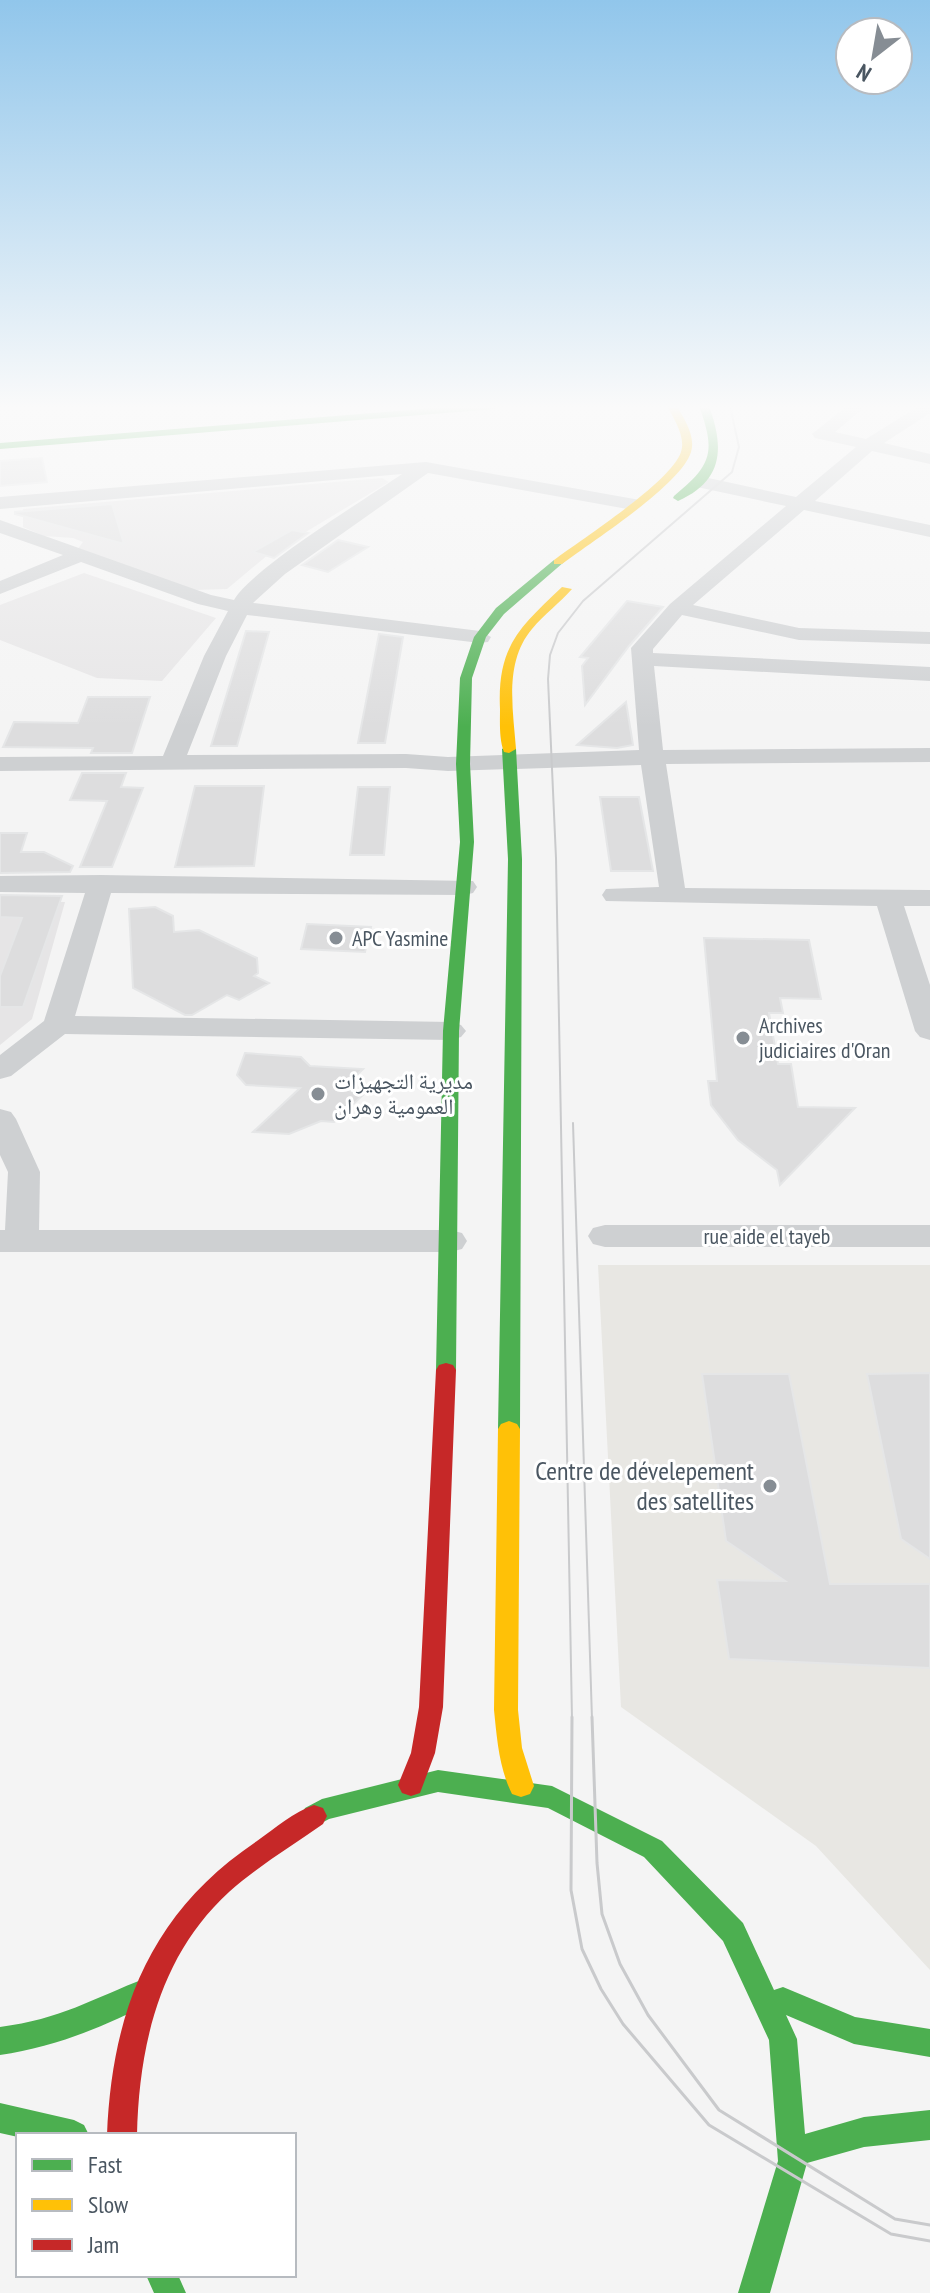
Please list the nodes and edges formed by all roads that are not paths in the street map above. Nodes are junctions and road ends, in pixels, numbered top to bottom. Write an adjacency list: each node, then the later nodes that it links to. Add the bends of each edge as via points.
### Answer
1 (360, 513): 10 (street, via 278,570 247,595)
2 (622, 513): 12 (main road, via 521,592)
3 (789, 513): 11 (street)
4 (847, 513): 6 (street)
5 (0, 526): 7 (street)
6 (930, 531)
7 (79, 556): 9 (street); 10 (street)
8 (583, 575): 19 (main road, via 534,619 509,658 505,675)
9 (0, 588)
10 (240, 608): 12 (street); 18 (street)
11 (677, 608): 13 (street, via 799,634); 14 (street, via 642,648)
12 (480, 637): 21 (main road, via 466,678)
13 (925, 638): 15 (street)
14 (641, 659): 15 (street); 17 (street)
15 (928, 674)
16 (930, 755): 17 (street)
17 (653, 757): 19 (street); 26 (street)
18 (172, 762): 20 (street); 21 (street, via 295,754)
19 (511, 763): 21 (street); 39 (main road, via 515,859 506,1710)
20 (0, 764)
21 (463, 764): 24 (main road)
22 (101, 883): 23 (street); 24 (street); 29 (street)
23 (0, 884)
24 (464, 887): 30 (main road)
25 (615, 895): 26 (street)
26 (673, 895): 27 (street)
27 (888, 897): 28 (street); 31 (street)
28 (930, 898)
29 (58, 1025): 30 (street); 32 (street)
30 (451, 1031): 37 (main road)
31 (930, 1031)
32 (0, 1070)
33 (0, 1119): 36 (street, via 24,1172)
34 (605, 1236): 35 (street, rue aide el tayeb)
35 (930, 1236)
36 (11, 1241): 37 (street)
37 (450, 1241): 38 (main road, via 431,1707)
38 (411, 1785): 39 (main road, via 466,1781); 40 (main road, via 317,1813 253,1851 200,1903 169,1945)
39 (521, 1786): 41 (main road, via 596,1808 674,1854 738,1919)
40 (146, 1991): 42 (main road, via 79,2024); 47 (main road, via 124,2070)
41 (783, 2000): 43 (main road, via 841,2028); 48 (main road, via 802,2072)
42 (0, 2041)
43 (930, 2043)
44 (0, 2118): 46 (main road)
45 (930, 2125): 48 (main road, via 864,2132)
46 (65, 2133)
47 (122, 2133)
48 (804, 2149): 49 (main road, via 777,2253)
49 (754, 2293)

